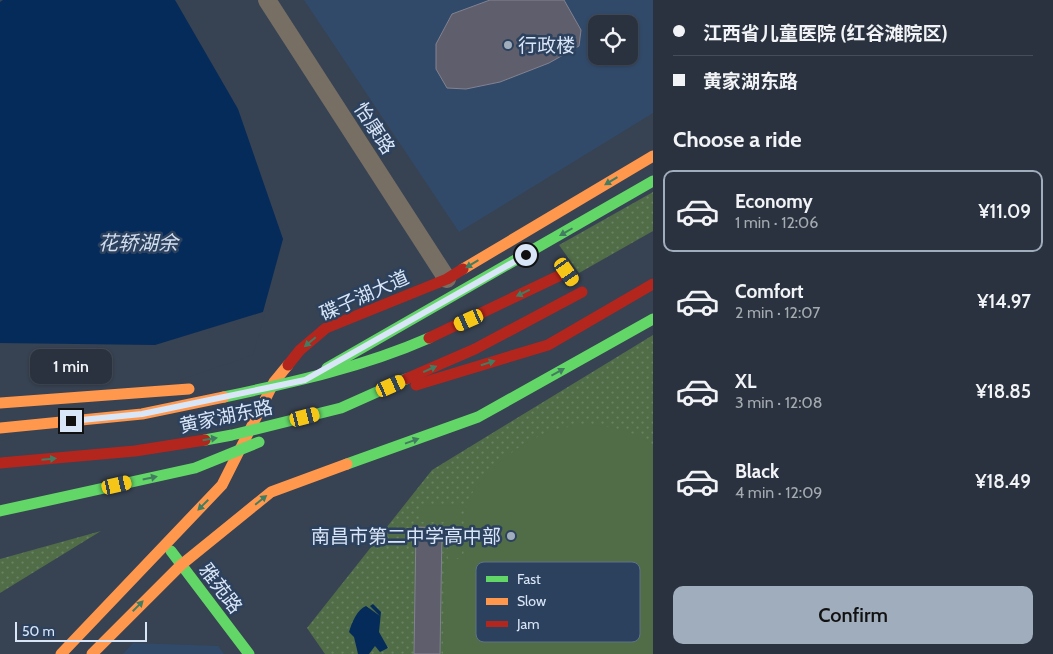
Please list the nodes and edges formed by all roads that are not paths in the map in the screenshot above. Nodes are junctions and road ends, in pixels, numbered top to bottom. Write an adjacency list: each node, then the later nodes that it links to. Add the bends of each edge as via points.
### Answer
1 (267, 0): 4 (street, 怡康路)
2 (653, 156): 4 (main road, 碟子湖大道, one-way to 4)
3 (653, 181): 7 (main road, one-way to 7, bridge)
4 (447, 279): 13 (main road, 碟子湖大道, one-way to 13, via 326,328 300,350 274,382 222,485)
5 (653, 284): 9 (main road, one-way to 5, bridge, via 548,345)
6 (653, 319): 14 (main road, one-way to 6, via 271,492 478,417)
7 (305, 380): 8 (main road, bridge); 9 (main road, 黄家湖东路, one-way to 7, bridge, via 475,349 574,282 469,320 389,355); 10 (main road, 黄家湖东路, bridge, via 142,414)
8 (0, 403)
9 (341, 408): 11 (main road, 黄家湖东路, one-way to 9, bridge, via 135,451 232,435); 12 (main road, one-way to 9, bridge, via 195,468)
10 (0, 428)
11 (0, 463)
12 (0, 511)
13 (165, 543): 14 (main road, 雅苑路); 15 (main road, 碟子湖大道)
14 (181, 565): 16 (main road, one-way to 14); 17 (main road, 雅苑路)
15 (61, 654)
16 (92, 654)
17 (248, 654)

